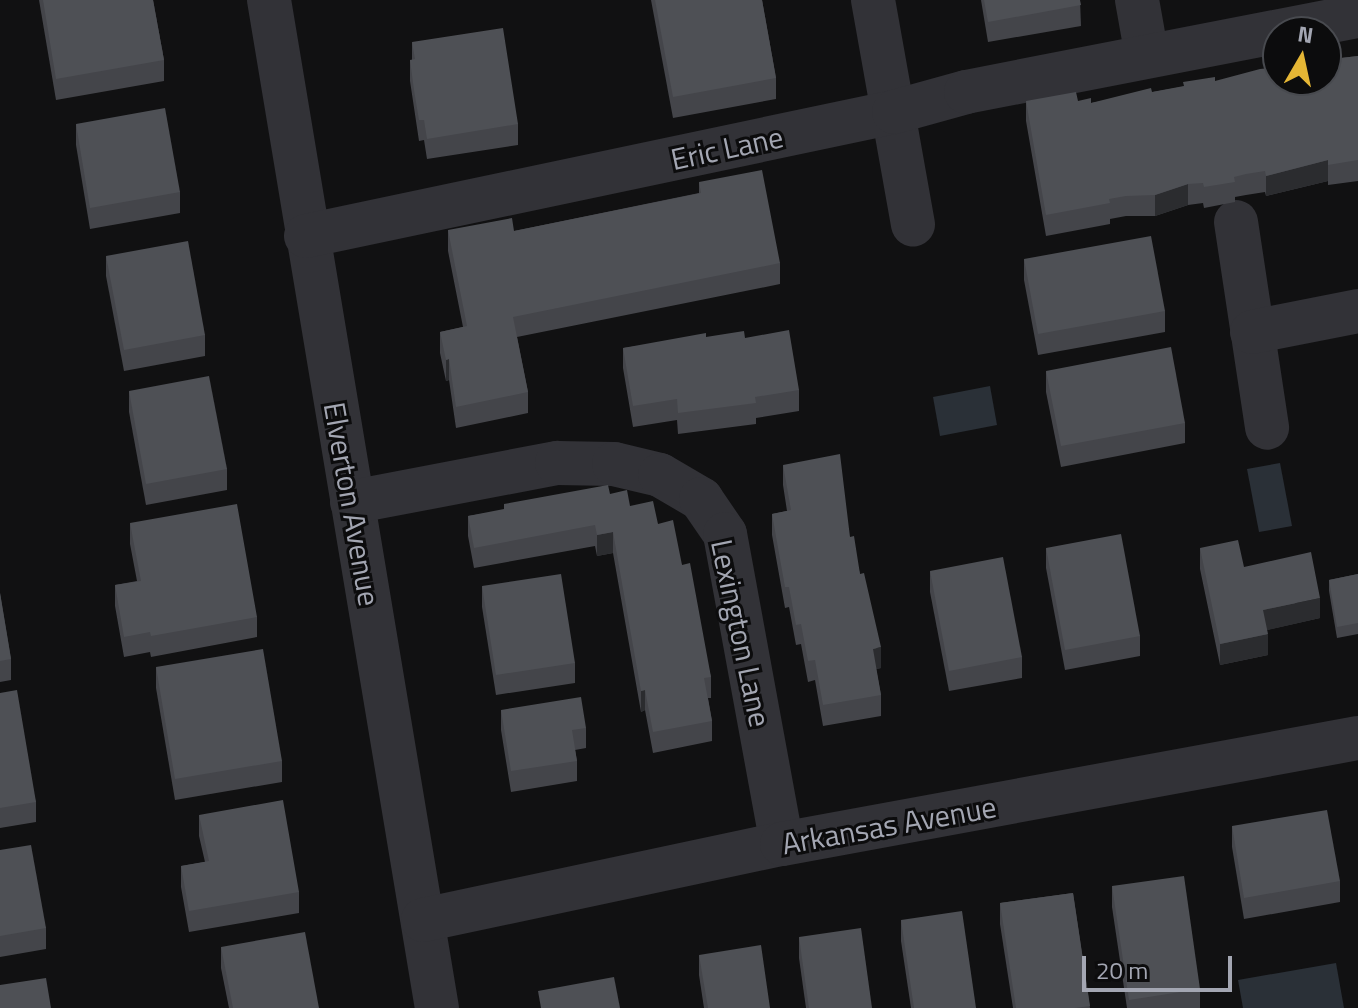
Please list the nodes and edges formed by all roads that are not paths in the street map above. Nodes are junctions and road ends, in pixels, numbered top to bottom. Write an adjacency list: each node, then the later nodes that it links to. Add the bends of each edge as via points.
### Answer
1 (269, 0): 9 (street, Elverton Avenue)
2 (873, 0): 6 (street)
3 (1137, 0): 5 (street)
4 (1358, 16): 5 (street, Eric Lane)
5 (1147, 56): 6 (street, Eric Lane)
6 (894, 112): 8 (street); 9 (street, Eric Lane)
7 (1236, 222): 11 (street)
8 (913, 224)
9 (306, 236): 13 (street, Elverton Avenue)
10 (1358, 311): 11 (street)
11 (1252, 332): 12 (street)
12 (1267, 428)
13 (352, 502): 15 (street, Lexington Lane, via 557,463 614,464 660,475 701,499 725,534); 16 (street, Elverton Avenue)
14 (1358, 738): 15 (street, Arkansas Avenue)
15 (782, 844): 16 (street, Arkansas Avenue)
16 (423, 920): 17 (street, Elverton Avenue)
17 (437, 1008)

